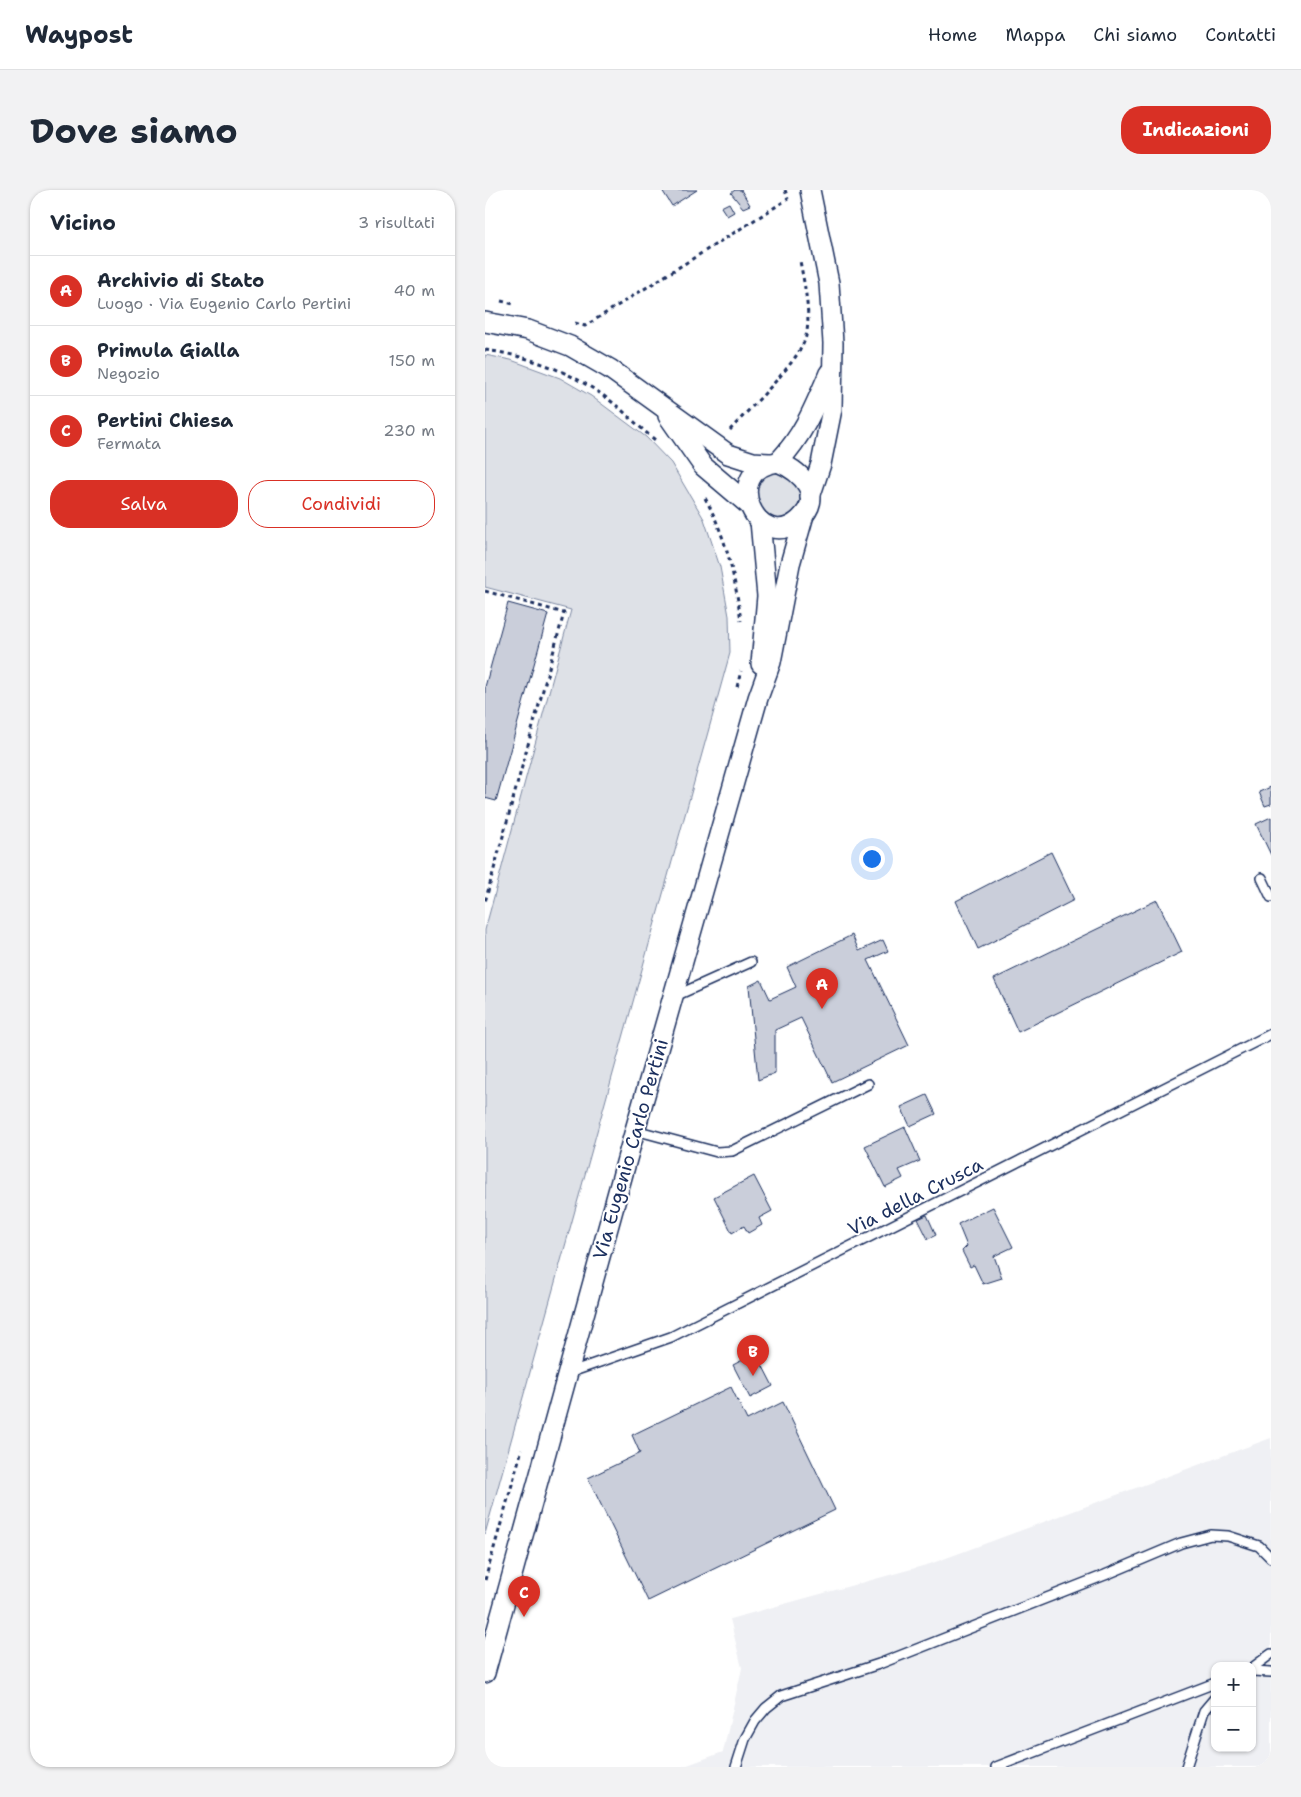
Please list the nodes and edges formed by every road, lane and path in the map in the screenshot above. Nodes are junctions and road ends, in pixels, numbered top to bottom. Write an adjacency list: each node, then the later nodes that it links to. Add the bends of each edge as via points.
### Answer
1 (785, 190): 3 (path)
2 (810, 190): 11 (street, via 829,283)
3 (788, 199): 4 (path); 8 (path, via 585,326)
4 (790, 208)
5 (800, 259): 13 (path, via 807,320 805,341)
6 (493, 301): 7 (path)
7 (516, 304)
8 (568, 320)
9 (485, 322): 12 (street, via 527,330 570,346 610,369)
10 (485, 350): 14 (path, via 530,359 586,384 609,399)
11 (832, 365): 15 (street, via 813,412 794,445); 17 (street, via 833,409)
12 (663, 409): 13 (street); 16 (street)
13 (717, 447): 15 (street, via 739,458)
14 (666, 448)
15 (773, 462): 17 (street, via 805,478); 18 (street, via 758,468 747,495)
16 (703, 466): 18 (street); 22 (path, via 694,476 718,521 729,556)
17 (810, 497): 19 (street)
18 (749, 505): 20 (street)
19 (804, 515): 20 (street, via 789,526 779,527); 25 (street, Via Eugenio Carlo Pertini, via 792,557 771,662)
20 (760, 521): 25 (street, Via Eugenio Carlo Pertini, via 767,596)
21 (485, 591): 28 (path, via 563,613)
22 (743, 629)
23 (742, 668): 24 (path)
24 (735, 696)
25 (758, 698): 30 (street, Via Eugenio Carlo Pertini)
26 (1262, 878): 27 (lane)
27 (1271, 897)
28 (485, 902)
29 (751, 962): 30 (lane)
30 (672, 997): 33 (street, Via Eugenio Carlo Pertini)
31 (1271, 1034): 34 (lane, Via della Crusca, via 671,1337)
32 (868, 1084): 33 (lane, via 732,1151 717,1152)
33 (635, 1130): 34 (street, Via Eugenio Carlo Pertini)
34 (567, 1373): 38 (street, Via Eugenio Carlo Pertini)
35 (523, 1446): 37 (path)
36 (1271, 1558): 47 (lane, via 1259,1546 1228,1536 1211,1535 1181,1543 879,1664 781,1696 755,1721)
37 (485, 1580)
38 (504, 1600): 39 (street, Via Eugenio Carlo Pertini); 44 (street, Via Eugenio Carlo Pertini)
39 (485, 1638)
40 (1271, 1654): 41 (lane)
41 (1256, 1666)
42 (1256, 1670): 43 (lane)
43 (1271, 1672)
44 (485, 1673)
45 (1211, 1685): 48 (lane)
46 (1211, 1703): 49 (lane, via 1204,1712)
47 (736, 1767)
48 (995, 1767)
49 (1186, 1767)

